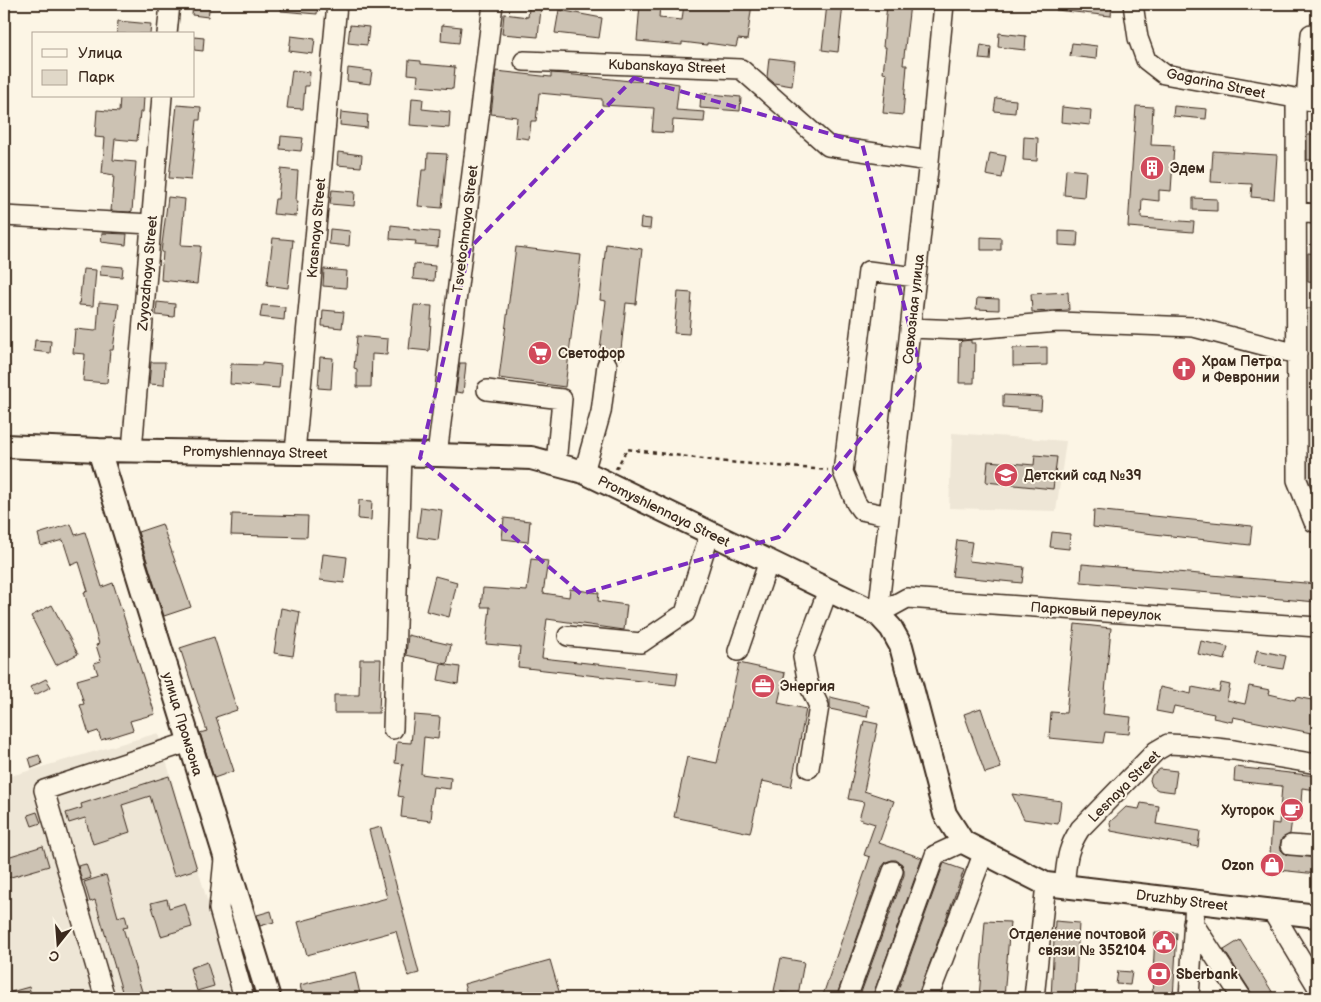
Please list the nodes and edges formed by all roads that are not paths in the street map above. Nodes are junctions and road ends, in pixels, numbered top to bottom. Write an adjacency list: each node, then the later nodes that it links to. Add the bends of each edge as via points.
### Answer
1 (170, 4): 6 (street)
2 (337, 4): 24 (street, Krasnaya Street)
3 (493, 4): 26 (street, Tsvetochnaya Street)
4 (944, 4): 11 (street, Совхозная улица)
5 (1133, 4): 10 (street, Gagarina Street, via 1138,38 1146,60 1164,74)
6 (167, 32)
7 (1317, 34): 10 (street, via 1311,34)
8 (524, 61): 11 (street, Kubanskaya Street, via 740,69 828,146)
9 (162, 98): 15 (street, Zvyozdnaya Street)
10 (1306, 100): 12 (street)
11 (929, 161): 16 (street, Совхозная улица)
12 (1297, 212): 13 (street); 18 (street)
13 (1317, 214)
14 (4, 216): 15 (street)
15 (151, 224): 23 (street, Zvyozdnaya Street)
16 (916, 277): 17 (street, Совхозная улица); 29 (street, via 868,271 843,472 861,510)
17 (910, 328): 18 (street, via 961,330 1058,322 1194,327); 29 (street, Совхозная улица)
18 (1297, 354): 30 (street, via 1297,480)
19 (607, 365): 28 (street, via 600,412)
20 (488, 390): 27 (street, via 562,399)
21 (4, 446): 22 (main road, Promyshlennaya Street)
22 (99, 450): 23 (main road, Promyshlennaya Street); 39 (main road, улица Промзона)
23 (132, 450): 24 (main road, Promyshlennaya Street)
24 (295, 452): 25 (main road, Promyshlennaya Street)
25 (401, 454): 26 (main road, Promyshlennaya Street); 38 (street)
26 (437, 454): 27 (main road, Promyshlennaya Street, via 531,458)
27 (556, 464): 28 (main road, Promyshlennaya Street)
28 (584, 472): 31 (main road, Promyshlennaya Street)
29 (890, 516): 34 (street, Совхозная улица)
30 (1314, 522)
31 (710, 533): 32 (main road, Promyshlennaya Street); 36 (street, via 685,613 641,643)
32 (768, 561): 33 (main road, Promyshlennaya Street); 37 (street)
33 (828, 590): 34 (main road, Promyshlennaya Street); 41 (street, via 803,658 808,683 819,706)
34 (878, 614): 35 (street, Парковый переулок, via 907,598); 42 (main road, Promyshlennaya Street, via 901,646 945,814)
35 (1317, 628)
36 (568, 636)
37 (738, 651)
38 (393, 729)
39 (189, 742): 46 (main road, улица Промзона); 53 (street, via 44,790)
40 (1317, 764): 48 (street, Lesnaya Street, via 1234,750 1168,744 1156,751 1080,829 1071,843)
41 (809, 768)
42 (964, 842): 45 (main road, Promyshlennaya Street); 57 (street, via 935,855)
43 (1291, 845): 44 (street)
44 (1317, 847)
45 (984, 852): 48 (main road, Promyshlennaya Street); 58 (street)
46 (224, 855): 54 (street, via 219,909); 55 (main road, улица Промзона)
47 (893, 871): 56 (street)
48 (1055, 885): 50 (main road, Druzhby Street); 59 (street)
49 (1272, 911): 50 (main road, Druzhby Street); 51 (main road, Druzhby Street); 52 (street)
50 (1194, 912): 60 (street); 61 (street)
51 (1317, 916)
52 (1317, 986)
53 (105, 998)
54 (244, 998)
55 (269, 998)
56 (846, 998)
57 (883, 998)
58 (928, 998)
59 (1034, 998)
60 (1189, 998)
61 (1242, 998)

